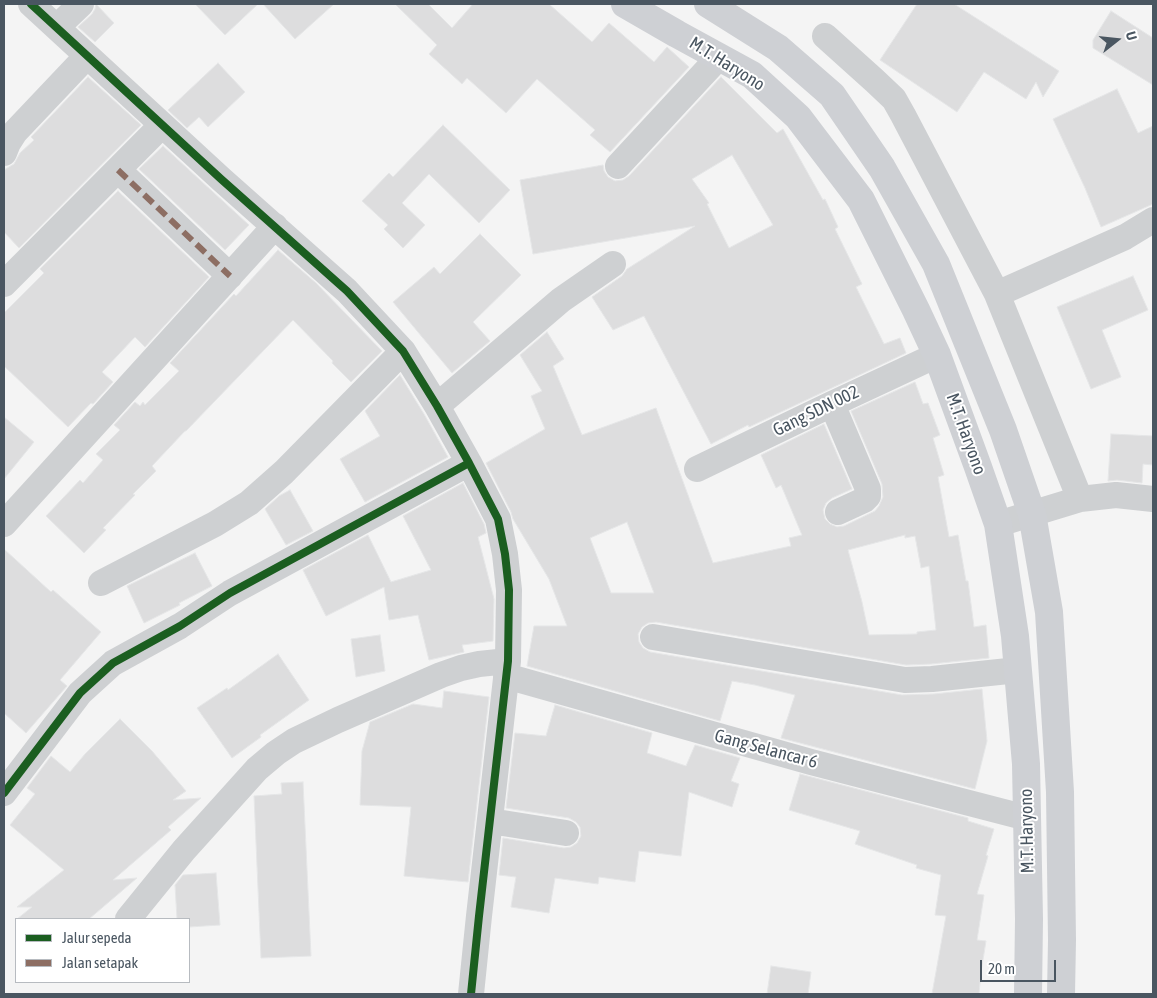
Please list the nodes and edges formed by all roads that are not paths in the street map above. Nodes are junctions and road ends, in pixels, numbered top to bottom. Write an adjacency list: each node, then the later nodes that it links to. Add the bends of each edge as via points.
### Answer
1 (31, 4): 5 (street)
2 (81, 4): 5 (street)
3 (625, 4): 8 (main road, M.T. Haryono)
4 (708, 4): 28 (main road, M.T. Haryono, via 778,48 832,95 882,168 936,264 1004,430)
5 (57, 27): 7 (street)
6 (825, 36): 18 (street, via 894,99)
7 (87, 56): 9 (street); 10 (street, via 15,132)
8 (719, 57): 11 (street); 20 (main road, M.T. Haryono, via 752,76 798,117 861,200)
9 (162, 125): 12 (street); 14 (street)
10 (4, 153)
11 (618, 166)
12 (118, 170): 16 (street); 17 (street)
13 (1153, 220): 18 (street, via 1125,237)
14 (275, 226): 16 (street); 19 (street, via 348,291)
15 (613, 264): 22 (street, via 561,300)
16 (230, 276): 29 (street)
17 (4, 284)
18 (998, 294): 26 (street)
19 (403, 350): 22 (street); 31 (street, via 284,472 249,503)
20 (936, 355): 21 (street, Gang SDN 002); 30 (main road, M.T. Haryono)
21 (832, 404): 24 (street, Gang SDN 002); 27 (street, via 868,490 864,500)
22 (437, 406): 23 (street)
23 (469, 463): 33 (street, via 498,519 509,590); 35 (street, via 230,593 180,626 113,662 80,693)
24 (697, 469)
25 (1153, 498): 26 (street, via 1116,495)
26 (1080, 499): 28 (street)
27 (838, 512)
28 (1032, 514): 30 (street); 42 (main road, M.T. Haryono, via 1050,612 1060,792)
29 (4, 524)
30 (998, 524): 34 (main road, M.T. Haryono)
31 (101, 583)
32 (652, 637): 34 (street, via 905,680)
33 (507, 668): 36 (street, Gang Selancar 6, via 812,762); 37 (street); 39 (street, via 479,664 461,668 294,741 257,769 184,850)
34 (1018, 670): 36 (main road, M.T. Haryono)
35 (4, 793)
36 (1027, 818): 41 (main road, M.T. Haryono)
37 (490, 821): 38 (street); 40 (street)
38 (566, 833)
39 (129, 918)
40 (471, 994)
41 (1028, 994)
42 (1061, 994)

